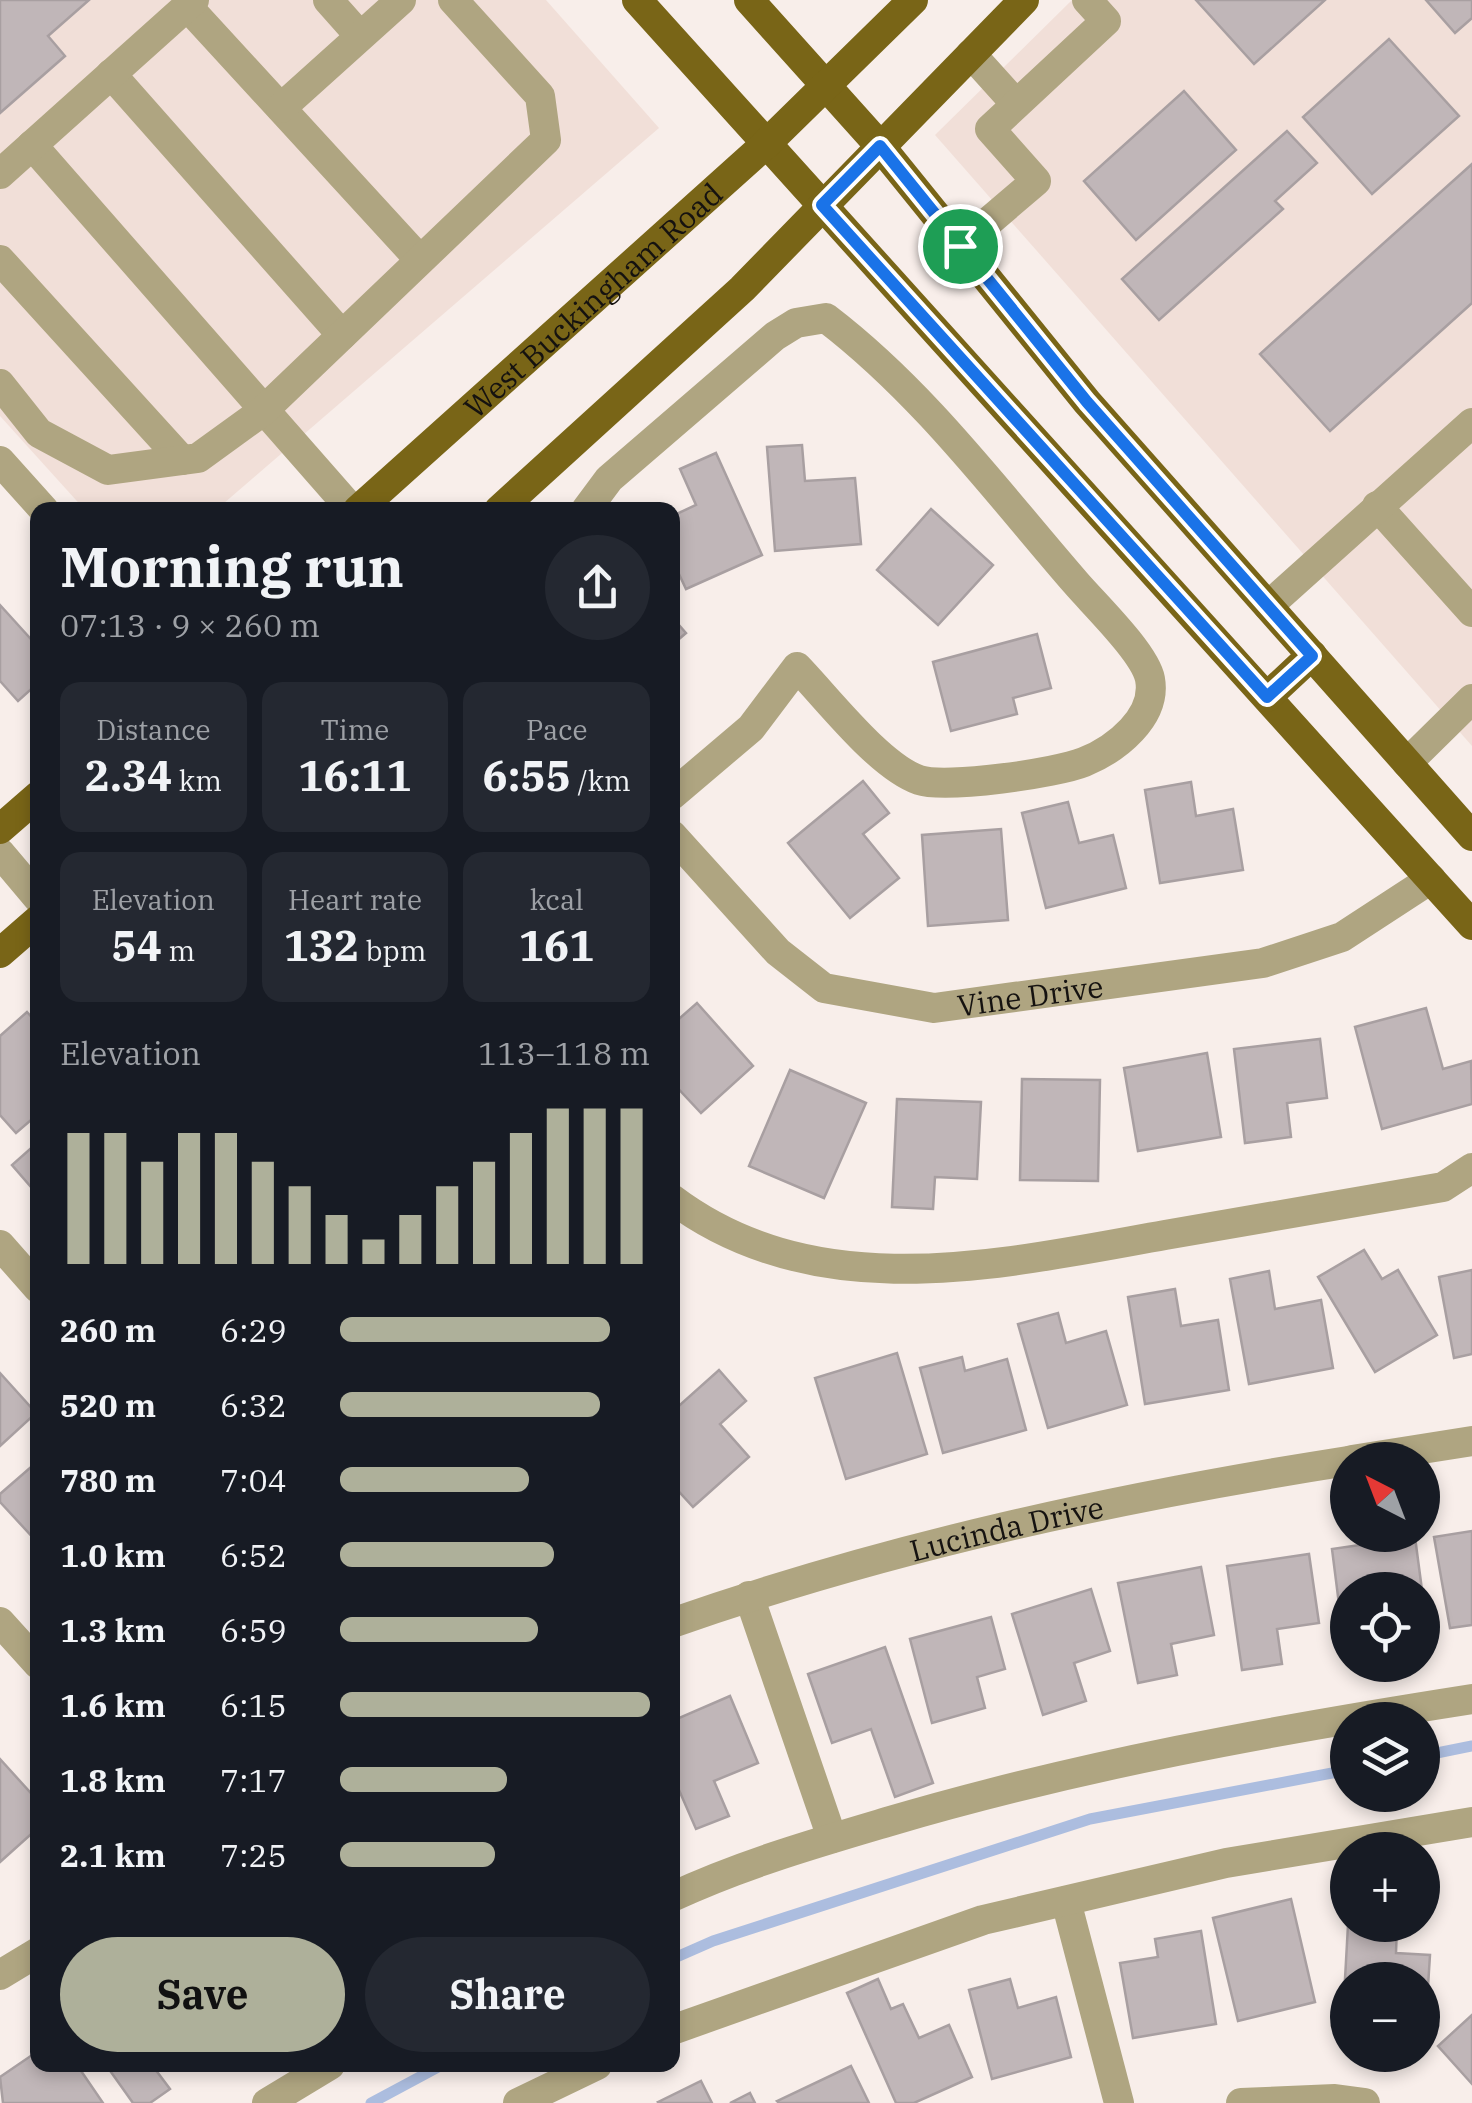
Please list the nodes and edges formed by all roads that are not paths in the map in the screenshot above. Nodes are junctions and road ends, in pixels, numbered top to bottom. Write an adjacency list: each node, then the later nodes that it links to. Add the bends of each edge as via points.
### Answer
1 (328, 0): 10 (street)
2 (401, 0): 10 (street)
3 (453, 0): 23 (street, via 540,96 546,140)
4 (637, 0): 16 (main road)
5 (749, 0): 13 (main road)
6 (913, 0): 13 (main road, West Buckingham Road)
7 (1024, 0): 11 (main road)
8 (1087, 0): 14 (street, via 1106,20)
9 (191, 3): 12 (street); 15 (street)
10 (360, 36): 15 (street)
11 (972, 54): 14 (street); 18 (main road)
12 (111, 74): 17 (street); 24 (street)
13 (825, 86): 16 (main road, West Buckingham Road); 18 (main road)
14 (1016, 104): 21 (street, via 990,129 1036,181)
15 (281, 108): 23 (street)
16 (766, 144): 20 (main road); 32 (main road, West Buckingham Road)
17 (32, 145): 19 (street); 26 (street)
18 (880, 146): 20 (main road); 21 (main road)
19 (0, 174)
20 (822, 205): 33 (main road, via 742,289); 39 (main road)
21 (960, 246): 36 (main road)
22 (0, 260): 29 (street)
23 (420, 260): 24 (street)
24 (342, 335): 26 (street)
25 (0, 384): 29 (street, via 39,433 108,470)
26 (263, 410): 29 (street, via 198,458); 31 (street)
27 (1472, 423): 35 (street)
28 (0, 460): 30 (street)
29 (182, 460)
30 (37, 502)
31 (348, 502)
32 (364, 502)
33 (508, 502)
34 (592, 502): 42 (street, via 609,479 775,336 796,323 826,318 919,402 1150,676 1142,719 1083,762 934,784 891,763 797,667 752,728)
35 (1377, 506): 36 (street); 37 (street)
36 (1268, 606): 38 (main road)
37 (1472, 612)
38 (1312, 656): 39 (main road); 41 (main road)
39 (1267, 697): 48 (main road)
40 (1472, 699): 41 (street)
41 (1407, 763): 45 (main road)
42 (680, 788)
43 (30, 803): 44 (main road)
44 (0, 829)
45 (1472, 836)
46 (680, 844): 48 (street, Vine Drive, via 778,952 824,988 934,1008 1263,963 1342,936)
47 (0, 853): 49 (street)
48 (1431, 879): 50 (main road)
49 (30, 889)
50 (1472, 925)
51 (30, 927): 52 (main road)
52 (0, 952)
53 (1472, 1168): 54 (street, via 1424,1190 995,1265 894,1270 802,1260 747,1242)
54 (680, 1204)
55 (0, 1246): 56 (street)
56 (30, 1279)
57 (1472, 1441): 58 (street, Lucinda Drive)
58 (1440, 1446)
59 (1330, 1463): 60 (street, Lucinda Drive, via 1061,1515)
60 (749, 1596): 61 (street, Lucinda Drive); 66 (street)
61 (680, 1620)
62 (0, 1622): 63 (street)
63 (30, 1655)
64 (1472, 1698): 66 (street, via 1137,1756)
65 (1472, 1822): 68 (street, via 1226,1864)
66 (832, 1838): 67 (street)
67 (680, 1894)
68 (1066, 1901): 71 (street, via 983,1920); 76 (street)
69 (30, 1957): 70 (street)
70 (0, 1974)
71 (680, 2027)
72 (318, 2072): 74 (street)
73 (582, 2072): 75 (street)
74 (267, 2103)
75 (518, 2103)
76 (1119, 2103)
77 (1240, 2103): 78 (street)
78 (1365, 2103)

